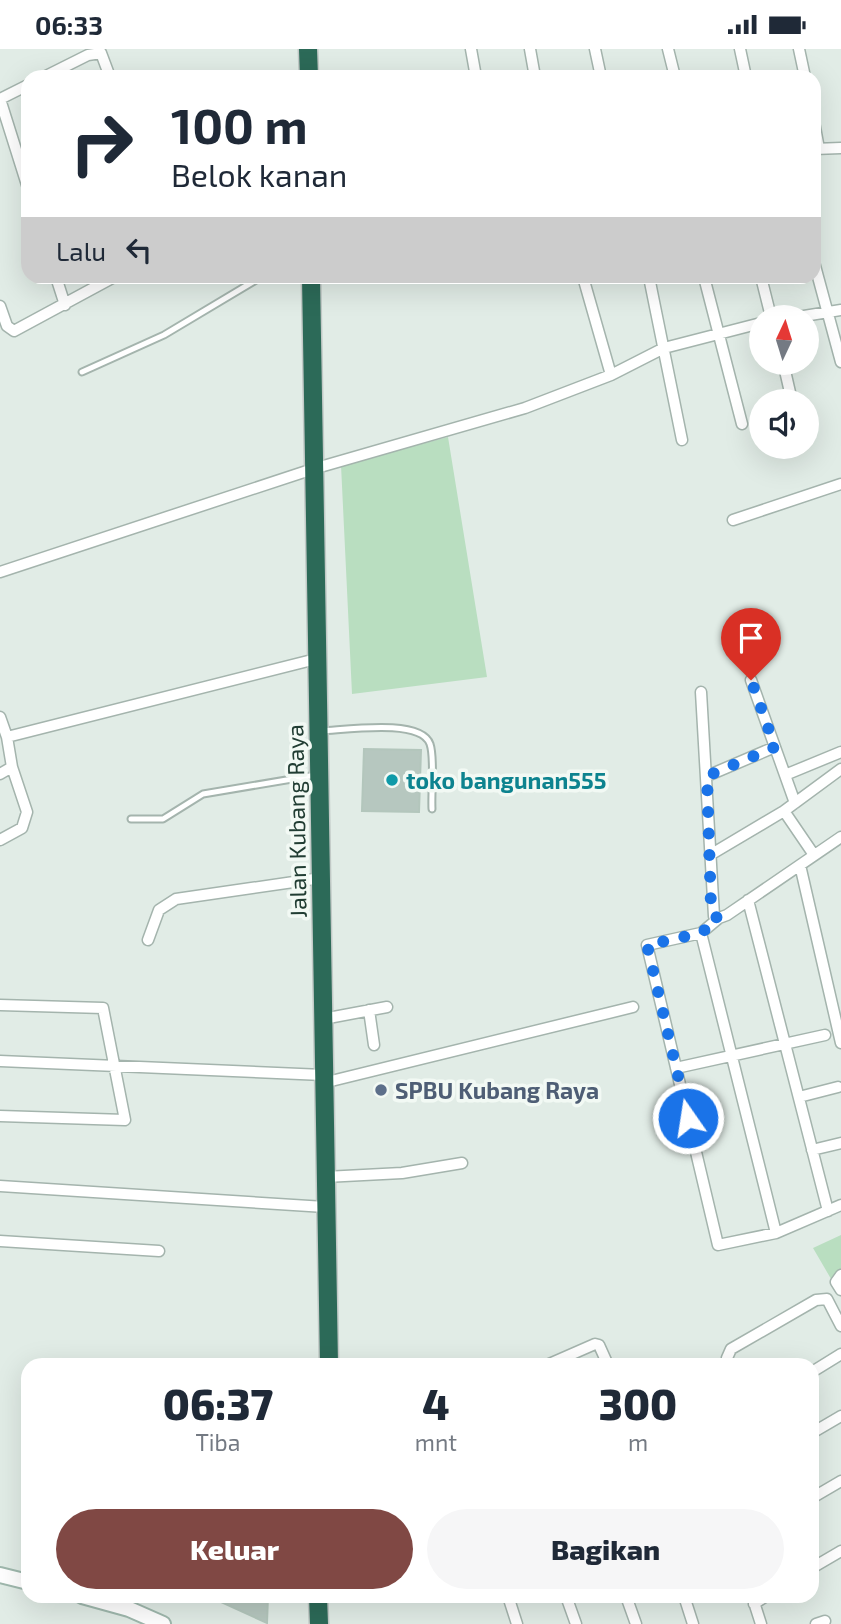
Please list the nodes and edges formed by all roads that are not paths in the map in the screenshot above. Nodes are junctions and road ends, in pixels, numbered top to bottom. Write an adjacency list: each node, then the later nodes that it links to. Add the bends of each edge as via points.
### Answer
1 (308, 49): 10 (highway)
2 (471, 49): 11 (street)
3 (530, 49): 12 (street)
4 (595, 49): 13 (street)
5 (668, 49): 14 (street)
6 (740, 49): 15 (street)
7 (799, 49): 16 (street)
8 (63, 70): 9 (street, via 101,53)
9 (107, 70)
10 (309, 70)
11 (475, 70)
12 (534, 70)
13 (600, 70)
14 (673, 70)
15 (744, 70)
16 (803, 70)
17 (21, 88): 18 (street)
18 (0, 99): 21 (street)
19 (841, 148): 20 (street)
20 (821, 149)
21 (21, 166)
22 (58, 284): 31 (street)
23 (100, 284): 31 (street)
24 (249, 284): 42 (lane, via 164,335)
25 (311, 284): 46 (highway, Jalan Kubang Raya)
26 (585, 284): 43 (street)
27 (650, 284): 39 (street)
28 (706, 284): 38 (street)
29 (763, 284): 32 (street)
30 (819, 284): 35 (street)
31 (65, 305): 33 (street, via 14,331 7,326)
32 (768, 305)
33 (0, 306)
34 (841, 310): 35 (street)
35 (826, 313): 36 (street); 40 (street)
36 (819, 314)
37 (749, 327): 38 (street)
38 (720, 335): 39 (street); 44 (street)
39 (664, 348): 43 (street); 45 (street)
40 (839, 348): 41 (street)
41 (841, 362)
42 (82, 372)
43 (611, 375): 46 (street, via 525,408)
44 (742, 424)
45 (682, 440)
46 (313, 469): 50 (street); 51 (highway, Jalan Kubang Raya)
47 (841, 484): 48 (street)
48 (733, 520)
49 (0, 558): 50 (street)
50 (4, 571)
51 (316, 659): 55 (highway, Jalan Kubang Raya); 56 (street)
52 (751, 680): 57 (street)
53 (701, 692): 64 (street)
54 (0, 717): 56 (street)
55 (319, 731): 62 (highway, Jalan Kubang Raya); 66 (lane, via 405,728 422,734 430,744)
56 (7, 737): 59 (street)
57 (775, 747): 63 (street); 64 (street)
58 (841, 752): 63 (street)
59 (12, 767): 61 (street); 70 (street, via 27,812 22,828)
60 (841, 769): 65 (street)
61 (0, 774)
62 (320, 775): 68 (lane, via 203,794 163,819); 74 (highway, Jalan Kubang Raya)
63 (785, 775): 65 (street)
64 (707, 776): 71 (street)
65 (795, 803): 67 (street)
66 (432, 809)
67 (784, 811): 71 (street); 72 (street)
68 (131, 819)
69 (841, 837): 72 (street)
70 (0, 840)
71 (710, 855): 76 (street, via 711,907 713,916)
72 (814, 855): 73 (street)
73 (800, 865): 75 (street); 85 (street)
74 (321, 878): 78 (street, via 176,899 159,910); 83 (highway, Jalan Kubang Raya)
75 (748, 900): 76 (street); 86 (street)
76 (719, 918): 77 (street)
77 (701, 933): 88 (street); 91 (street, via 647,945)
78 (148, 940)
79 (0, 1005): 90 (street, via 103,1008)
80 (387, 1007): 82 (street)
81 (633, 1007): 92 (street)
82 (369, 1010): 83 (street); 87 (street)
83 (323, 1019): 92 (highway, Jalan Kubang Raya)
84 (825, 1035): 86 (street)
85 (840, 1038)
86 (785, 1044): 88 (street); 94 (street)
87 (374, 1045)
88 (730, 1055): 91 (street); 104 (street)
89 (0, 1061): 90 (street)
90 (112, 1065): 92 (street); 95 (street, via 125,1120)
91 (676, 1068): 104 (street, via 718,1245)
92 (323, 1079): 99 (highway, Jalan Kubang Raya)
93 (838, 1087): 94 (street)
94 (799, 1097): 97 (street)
95 (0, 1116)
96 (841, 1143): 97 (street)
97 (812, 1150): 103 (street)
98 (461, 1163): 99 (street, via 402,1173)
99 (325, 1177): 102 (highway, Jalan Kubang Raya)
100 (0, 1186): 102 (street)
101 (841, 1205): 103 (street)
102 (325, 1206): 111 (highway, Jalan Kubang Raya)
103 (828, 1211): 104 (street)
104 (776, 1233)
105 (0, 1241): 106 (street)
106 (159, 1251)
107 (841, 1275): 108 (street, via 836,1282)
108 (841, 1290)
109 (841, 1326): 114 (street, via 827,1299 816,1300 731,1349)
110 (841, 1354): 115 (street)
111 (329, 1358)
112 (564, 1358): 113 (street, via 595,1344)
113 (605, 1358)
114 (727, 1358)
115 (819, 1367)
116 (841, 1416): 117 (street)
117 (819, 1429)
118 (841, 1481): 119 (street)
119 (819, 1494)
120 (841, 1551): 121 (street)
121 (819, 1564)
122 (0, 1575): 123 (street)
123 (21, 1581)
124 (107, 1603): 131 (street)
125 (318, 1603): 132 (highway)
126 (510, 1603): 133 (street)
127 (568, 1603): 134 (street)
128 (628, 1603): 135 (street)
129 (686, 1603): 136 (street)
130 (754, 1603): 137 (street)
131 (163, 1624)
132 (319, 1624)
133 (517, 1624)
134 (576, 1624)
135 (636, 1624)
136 (693, 1624)
137 (761, 1624)

